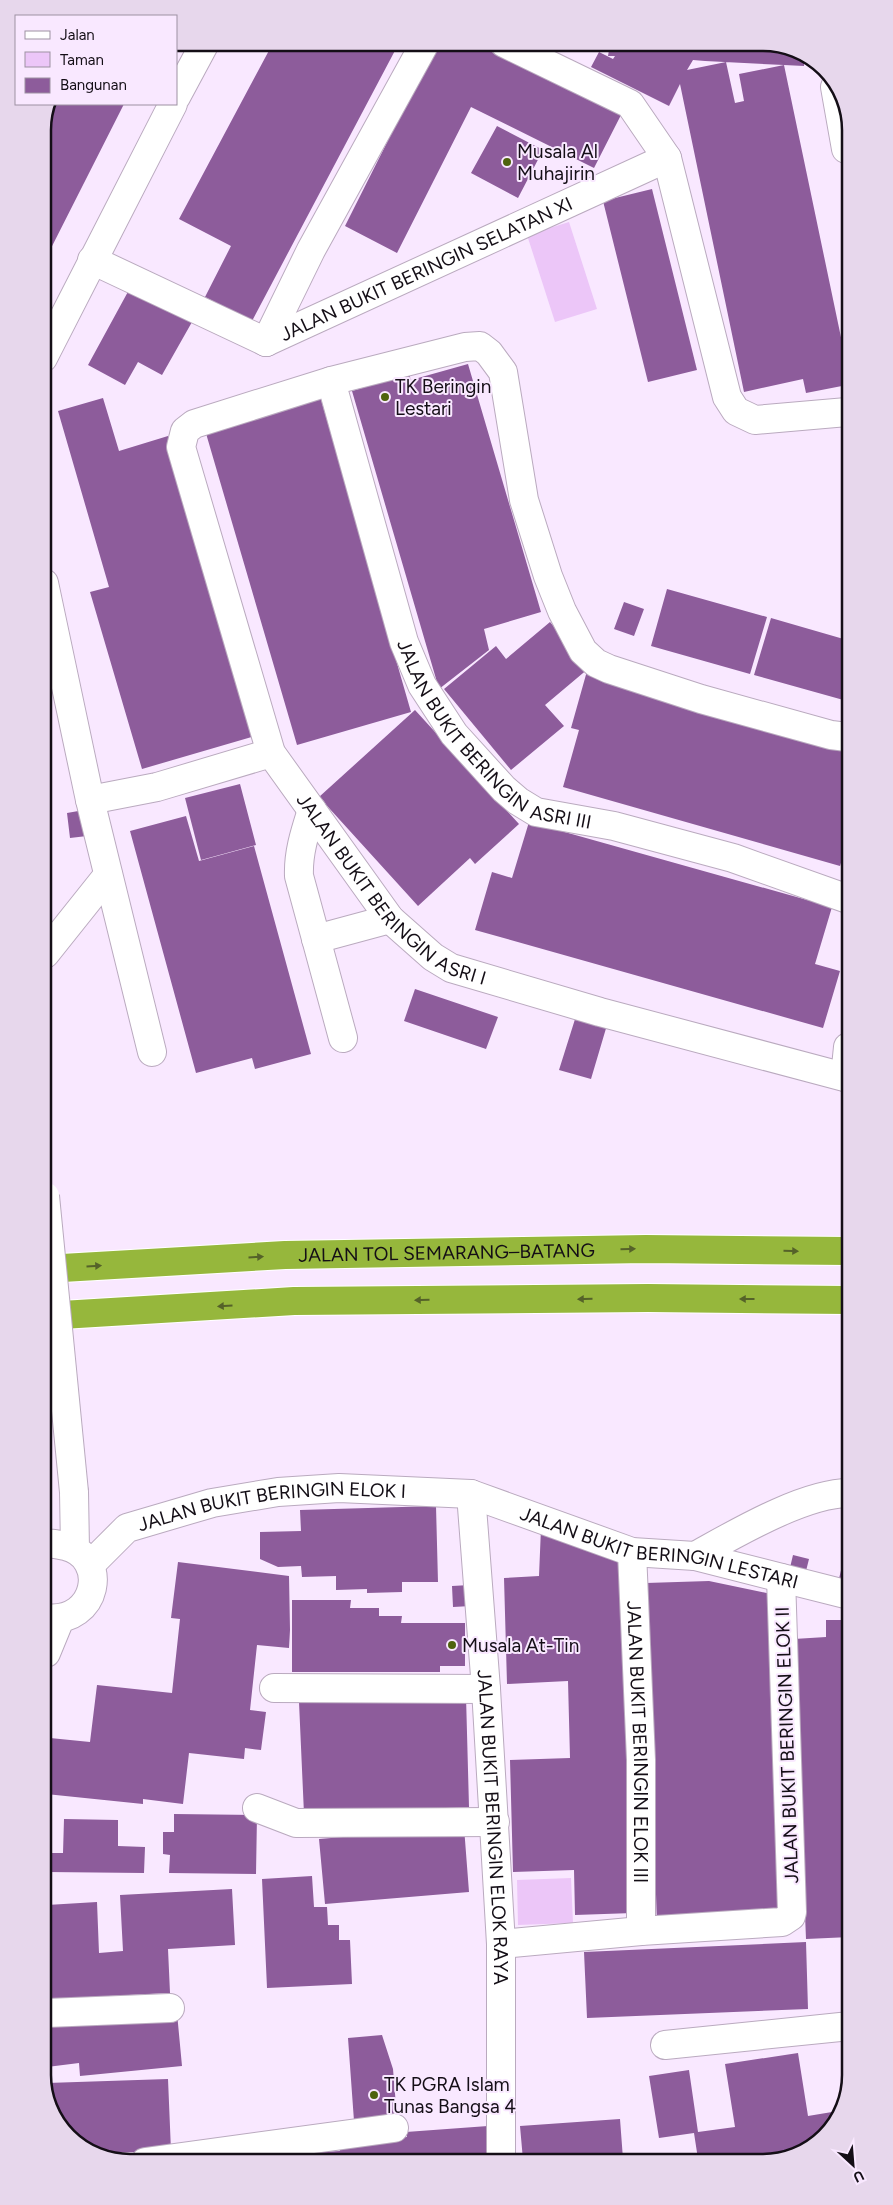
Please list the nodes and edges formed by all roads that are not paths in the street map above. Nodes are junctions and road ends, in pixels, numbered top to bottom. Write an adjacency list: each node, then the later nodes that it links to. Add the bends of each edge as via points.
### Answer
1 (200, 51): 4 (street)
2 (421, 51): 9 (street, via 311,250)
3 (521, 51): 6 (street, via 630,104)
4 (178, 93)
5 (172, 105): 7 (street)
6 (667, 158): 9 (street, JALAN BUKIT BERINGIN SELATAN XI); 11 (street, via 727,397 736,411 756,420)
7 (92, 260): 8 (street); 9 (street)
8 (51, 342)
9 (266, 342)
10 (331, 381): 13 (street, via 480,346 503,372 524,500 555,593 583,651 608,669 701,699); 14 (street, JALAN BUKIT BERINGIN ASRI I, via 194,424 185,432 181,446); 18 (street, JALAN BUKIT BERINGIN ASRI III, via 404,642 422,685 454,734 504,789 536,812 614,826 733,858)
11 (842, 412)
12 (51, 616): 15 (street)
13 (842, 736)
14 (271, 753): 15 (street, via 157,787); 16 (street, JALAN BUKIT BERINGIN ASRI I)
15 (90, 800): 17 (street)
16 (312, 810): 19 (street, JALAN BUKIT BERINGIN ASRI I); 20 (street, via 298,861)
17 (108, 874): 21 (street); 23 (street)
18 (842, 897)
19 (390, 919): 20 (street); 24 (street, JALAN BUKIT BERINGIN ASRI I, via 433,957 458,970)
20 (316, 939): 22 (street)
21 (51, 945)
22 (343, 1038)
23 (152, 1052)
24 (842, 1077)
25 (842, 1251): 27 (highway, JALAN TOL SEMARANG–BATANG, one-way to 25, via 285,1255 646,1248)
26 (51, 1257): 35 (street, bridge)
27 (51, 1269)
28 (842, 1300): 29 (highway, one-way to 29, via 294,1301)
29 (51, 1316)
30 (842, 1493): 34 (street, via 810,1501 754,1524)
31 (471, 1494): 33 (street, JALAN BUKIT BERINGIN LESTARI); 35 (street, JALAN BUKIT BERINGIN ELOK I, via 339,1488 278,1492 212,1503 127,1528); 40 (street, JALAN BUKIT BERINGIN ELOK RAYA)
32 (51, 1543): 35 (street)
33 (632, 1552): 34 (street, JALAN BUKIT BERINGIN LESTARI); 43 (street, JALAN BUKIT BERINGIN ELOK III, via 641,1760)
34 (695, 1556): 36 (street, JALAN BUKIT BERINGIN LESTARI)
35 (82, 1557): 38 (street, via 93,1582 88,1599 76,1612)
36 (781, 1578): 37 (street, JALAN BUKIT BERINGIN LESTARI); 43 (street, JALAN BUKIT BERINGIN ELOK II, via 792,1912 782,1922)
37 (842, 1593)
38 (53, 1618)
39 (274, 1688): 40 (street)
40 (486, 1689): 42 (street, JALAN BUKIT BERINGIN ELOK RAYA)
41 (257, 1808): 42 (street, via 296,1823)
42 (495, 1822): 44 (street, JALAN BUKIT BERINGIN ELOK RAYA)
43 (641, 1931): 44 (street)
44 (501, 1944): 51 (street, JALAN BUKIT BERINGIN ELOK RAYA)
45 (170, 2008): 46 (street)
46 (51, 2013)
47 (842, 2027): 48 (street)
48 (665, 2045)
49 (394, 2128): 50 (street)
50 (204, 2154)
51 (501, 2154)

